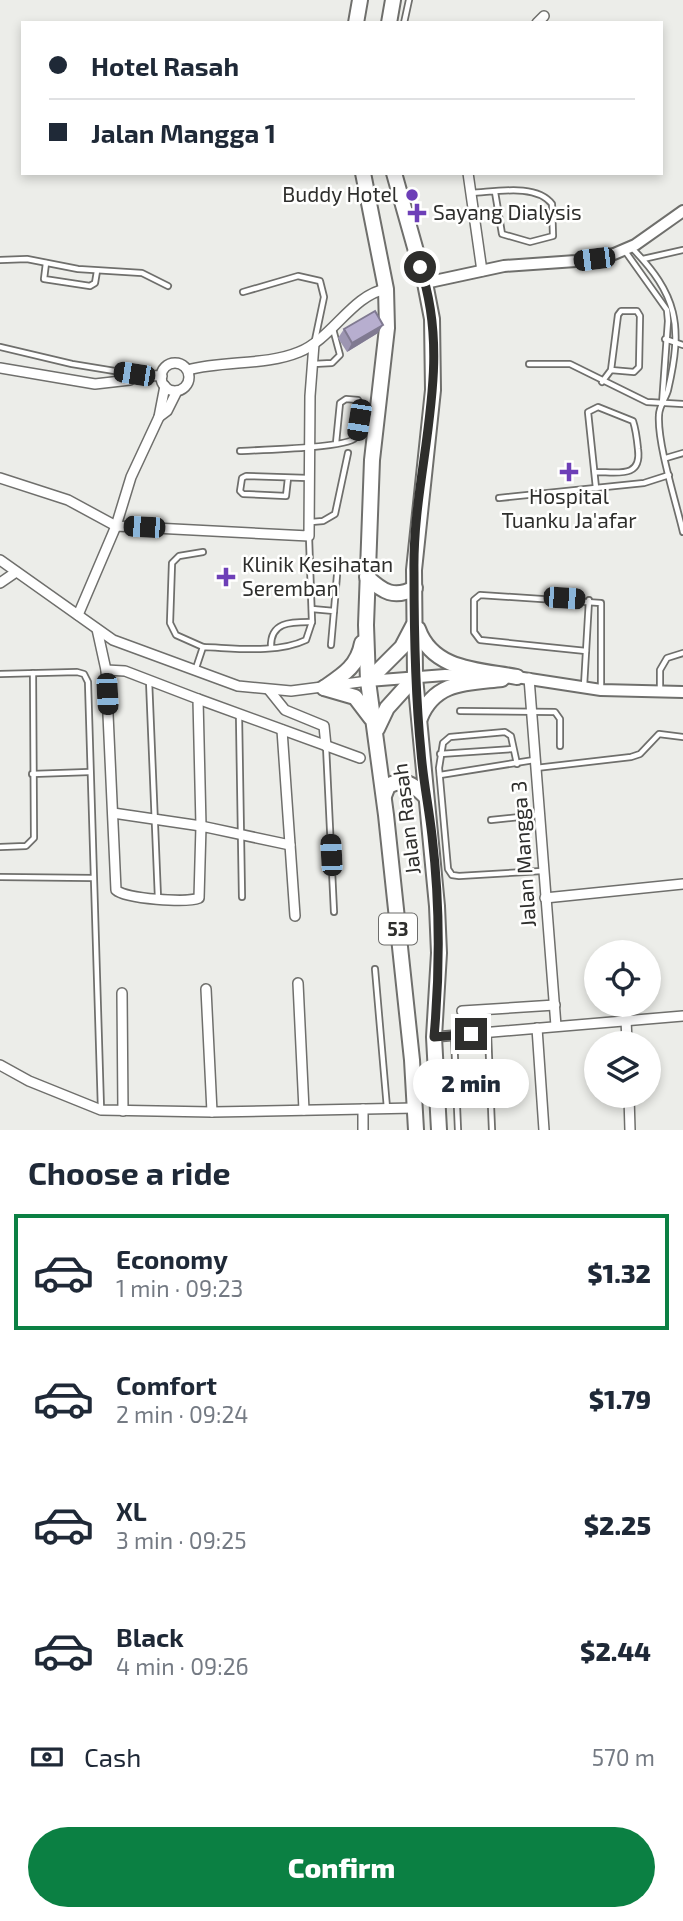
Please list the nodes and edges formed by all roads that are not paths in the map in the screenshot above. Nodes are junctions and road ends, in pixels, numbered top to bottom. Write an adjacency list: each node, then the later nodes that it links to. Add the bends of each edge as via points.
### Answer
1 (360, 0): 4 (highway)
2 (393, 0): 5 (highway)
3 (409, 0): 6 (lane)
4 (356, 21)
5 (389, 21)
6 (404, 21)
7 (363, 175): 22 (highway, Jalan Rasah / 53)
8 (395, 175): 20 (highway, Jalan Rasah / 53)
9 (468, 175): 11 (street)
10 (495, 192): 10 (lane, via 523,191 550,200 554,236 530,242 502,234); 11 (lane)
11 (470, 193): 19 (street)
12 (683, 212): 13 (street)
13 (627, 248): 15 (lane); 19 (street, via 594,259); 25 (lane, via 667,310)
14 (683, 250): 15 (lane)
15 (643, 259): 26 (lane, via 671,300)
16 (0, 260): 17 (lane)
17 (46, 263): 18 (lane); 18 (lane, via 44,279 90,286)
18 (97, 271): 21 (lane, via 142,273)
19 (482, 271): 20 (street)
20 (425, 283): 66 (highway, Jalan Rasah / 53, via 432,319 433,390)
21 (168, 286)
22 (386, 289): 24 (street, via 366,298); 64 (highway, Jalan Rasah / 53, via 387,328 372,460)
23 (243, 292): 27 (lane, via 298,276 320,281 324,297)
24 (333, 329): 27 (street); 30 (lane, via 340,355 332,363)
25 (666, 339): 26 (lane); 40 (lane)
26 (675, 340): 28 (lane); 40 (lane)
27 (314, 344): 30 (street); 33 (street, via 275,358)
28 (683, 345)
29 (0, 347): 35 (lane)
30 (312, 364): 44 (street)
31 (529, 364): 37 (lane, via 570,364)
32 (0, 368): 35 (street, via 106,385 130,380)
33 (188, 370): 36 (street, via 171,364); 39 (street, via 188,384)
34 (611, 370): 34 (lane, via 618,315 637,312 639,367 635,372); 37 (lane)
35 (134, 374): 36 (street)
36 (162, 376): 38 (street)
37 (603, 382): 40 (lane)
38 (165, 386): 39 (street); 42 (street)
39 (177, 391): 42 (street)
40 (662, 404): 41 (lane); 48 (lane, via 659,422)
41 (683, 404)
42 (159, 417): 57 (street, via 131,477)
43 (336, 443): 43 (lane, via 356,435 358,400 340,403); 44 (lane)
44 (309, 446): 45 (lane); 53 (street)
45 (240, 451)
46 (348, 453): 56 (lane, via 335,514)
47 (683, 453): 48 (lane)
48 (666, 458): 50 (lane)
49 (595, 472): 49 (lane, via 588,412 598,407 633,421 640,461 628,471); 54 (lane)
50 (669, 475): 54 (lane); 58 (lane)
51 (0, 478): 57 (street, via 68,500)
52 (288, 478): 52 (lane, via 243,477 240,491 286,496); 53 (lane)
53 (309, 478): 56 (street)
54 (596, 488): 55 (lane)
55 (499, 498)
56 (310, 522): 59 (street)
57 (116, 526): 59 (street); 70 (street)
58 (683, 532)
59 (309, 537): 68 (lane)
60 (203, 552): 76 (lane, via 179,556 172,563 170,623 176,635)
61 (0, 560): 62 (street)
62 (16, 572): 65 (street); 70 (street)
63 (338, 575): 69 (lane)
64 (367, 577): 66 (highway, via 391,594); 73 (highway, Jalan Rasah / 53)
65 (0, 583)
66 (415, 588): 71 (highway, Jalan Rasah / 53)
67 (589, 600): 78 (lane); 78 (lane, via 480,595 474,600 474,632 480,640); 91 (lane, via 601,603 602,608)
68 (312, 609): 69 (lane); 72 (lane)
69 (334, 611): 75 (lane)
70 (78, 615): 74 (street)
71 (415, 621): 84 (highway, Jalan Rasah / 53); 85 (highway, via 422,641 440,660); 87 (highway, via 402,647)
72 (312, 622): 77 (lane, via 306,640); 77 (lane, via 291,622 277,628)
73 (366, 625): 87 (highway, Jalan Rasah / 53); 88 (highway, via 360,656)
74 (97, 629): 80 (street); 81 (street, via 113,640)
75 (331, 645)
76 (203, 647): 77 (lane); 81 (lane)
77 (271, 647)
78 (586, 651): 89 (lane)
79 (683, 653): 93 (lane, via 667,657 661,666)
80 (106, 670): 86 (street); 114 (street)
81 (195, 671): 90 (street, via 239,686)
82 (33, 673): 83 (lane); 109 (lane, via 77,672 87,677); 110 (lane)
83 (0, 674)
84 (415, 677): 85 (street); 87 (street); 98 (highway, Jalan Rasah / 53); 99 (highway, via 387,708)
85 (523, 677): 89 (street); 95 (street, Jalan Mangga 3); 98 (highway, via 451,685 432,696)
86 (149, 680): 94 (street); 116 (lane)
87 (368, 681): 88 (street); 99 (highway, Jalan Rasah / 53)
88 (324, 688): 90 (street); 99 (highway, via 355,698)
89 (584, 688): 91 (street)
90 (269, 690): 102 (street, via 285,710 324,726)
91 (601, 690): 93 (street)
92 (683, 691): 93 (street)
93 (660, 693)
94 (198, 699): 97 (street); 118 (street)
95 (531, 709): 96 (lane); 103 (lane, via 558,715); 108 (street, Jalan Mangga 3)
96 (460, 712)
97 (239, 714): 100 (street); 119 (lane)
98 (418, 723): 113 (highway, Jalan Rasah / 53)
99 (377, 729): 112 (highway, Jalan Rasah / 53)
100 (282, 730): 102 (street); 120 (street)
101 (683, 737): 108 (lane, via 659,734 631,757)
102 (326, 746): 106 (street); 129 (lane)
103 (560, 746)
104 (513, 749): 105 (lane); 105 (lane, via 511,736 505,732 450,737); 107 (lane)
105 (440, 754): 111 (lane)
106 (360, 758)
107 (517, 764): 108 (lane); 111 (lane)
108 (535, 764): 115 (street, Jalan Mangga 3)
109 (89, 772): 110 (lane); 124 (lane)
110 (32, 774): 121 (lane, via 33,840 26,846)
111 (440, 775): 122 (lane, via 452,875)
112 (384, 796): 113 (highway, via 388,786 399,782 412,784); 146 (highway, Jalan Rasah / 53)
113 (425, 796): 144 (highway, Jalan Rasah / 53, via 438,918)
114 (113, 813): 116 (street); 128 (street, via 116,890 122,895)
115 (538, 815): 117 (lane); 122 (street, Jalan Mangga 3)
116 (155, 818): 118 (street); 128 (lane)
117 (491, 820)
118 (201, 826): 119 (street); 128 (street, via 201,896 194,900)
119 (242, 834): 120 (street); 126 (lane)
120 (290, 845): 130 (street)
121 (0, 847)
122 (542, 871): 127 (street, Jalan Mangga 3)
123 (0, 877): 124 (lane)
124 (93, 878): 150 (lane)
125 (683, 884): 127 (street)
126 (242, 897)
127 (545, 898): 135 (street, Jalan Mangga 3)
128 (158, 899)
129 (334, 912)
130 (295, 916)
131 (375, 970): 149 (lane)
132 (298, 983): 151 (street)
133 (206, 989): 153 (street)
134 (122, 993): 152 (street)
135 (555, 1005): 136 (street); 139 (street, Jalan Mangga 3)
136 (462, 1012)
137 (683, 1016): 138 (street)
138 (626, 1019): 139 (street); 141 (street)
139 (556, 1026): 140 (street)
140 (537, 1028): 142 (street); 159 (street)
141 (626, 1031)
142 (488, 1032): 143 (street); 158 (lane)
143 (454, 1035): 144 (street); 157 (lane)
144 (434, 1037): 156 (highway, Jalan Rasah / 53)
145 (0, 1065): 150 (street)
146 (415, 1108): 149 (street); 155 (highway, Jalan Rasah / 53)
147 (630, 1108): 160 (street)
148 (363, 1109): 149 (street); 151 (street); 154 (street)
149 (387, 1109)
150 (101, 1110): 152 (street)
151 (304, 1110): 153 (street)
152 (122, 1111): 153 (street)
153 (212, 1112)
154 (363, 1130)
155 (415, 1130)
156 (439, 1130)
157 (458, 1130)
158 (492, 1130)
159 (544, 1130)
160 (631, 1130)

